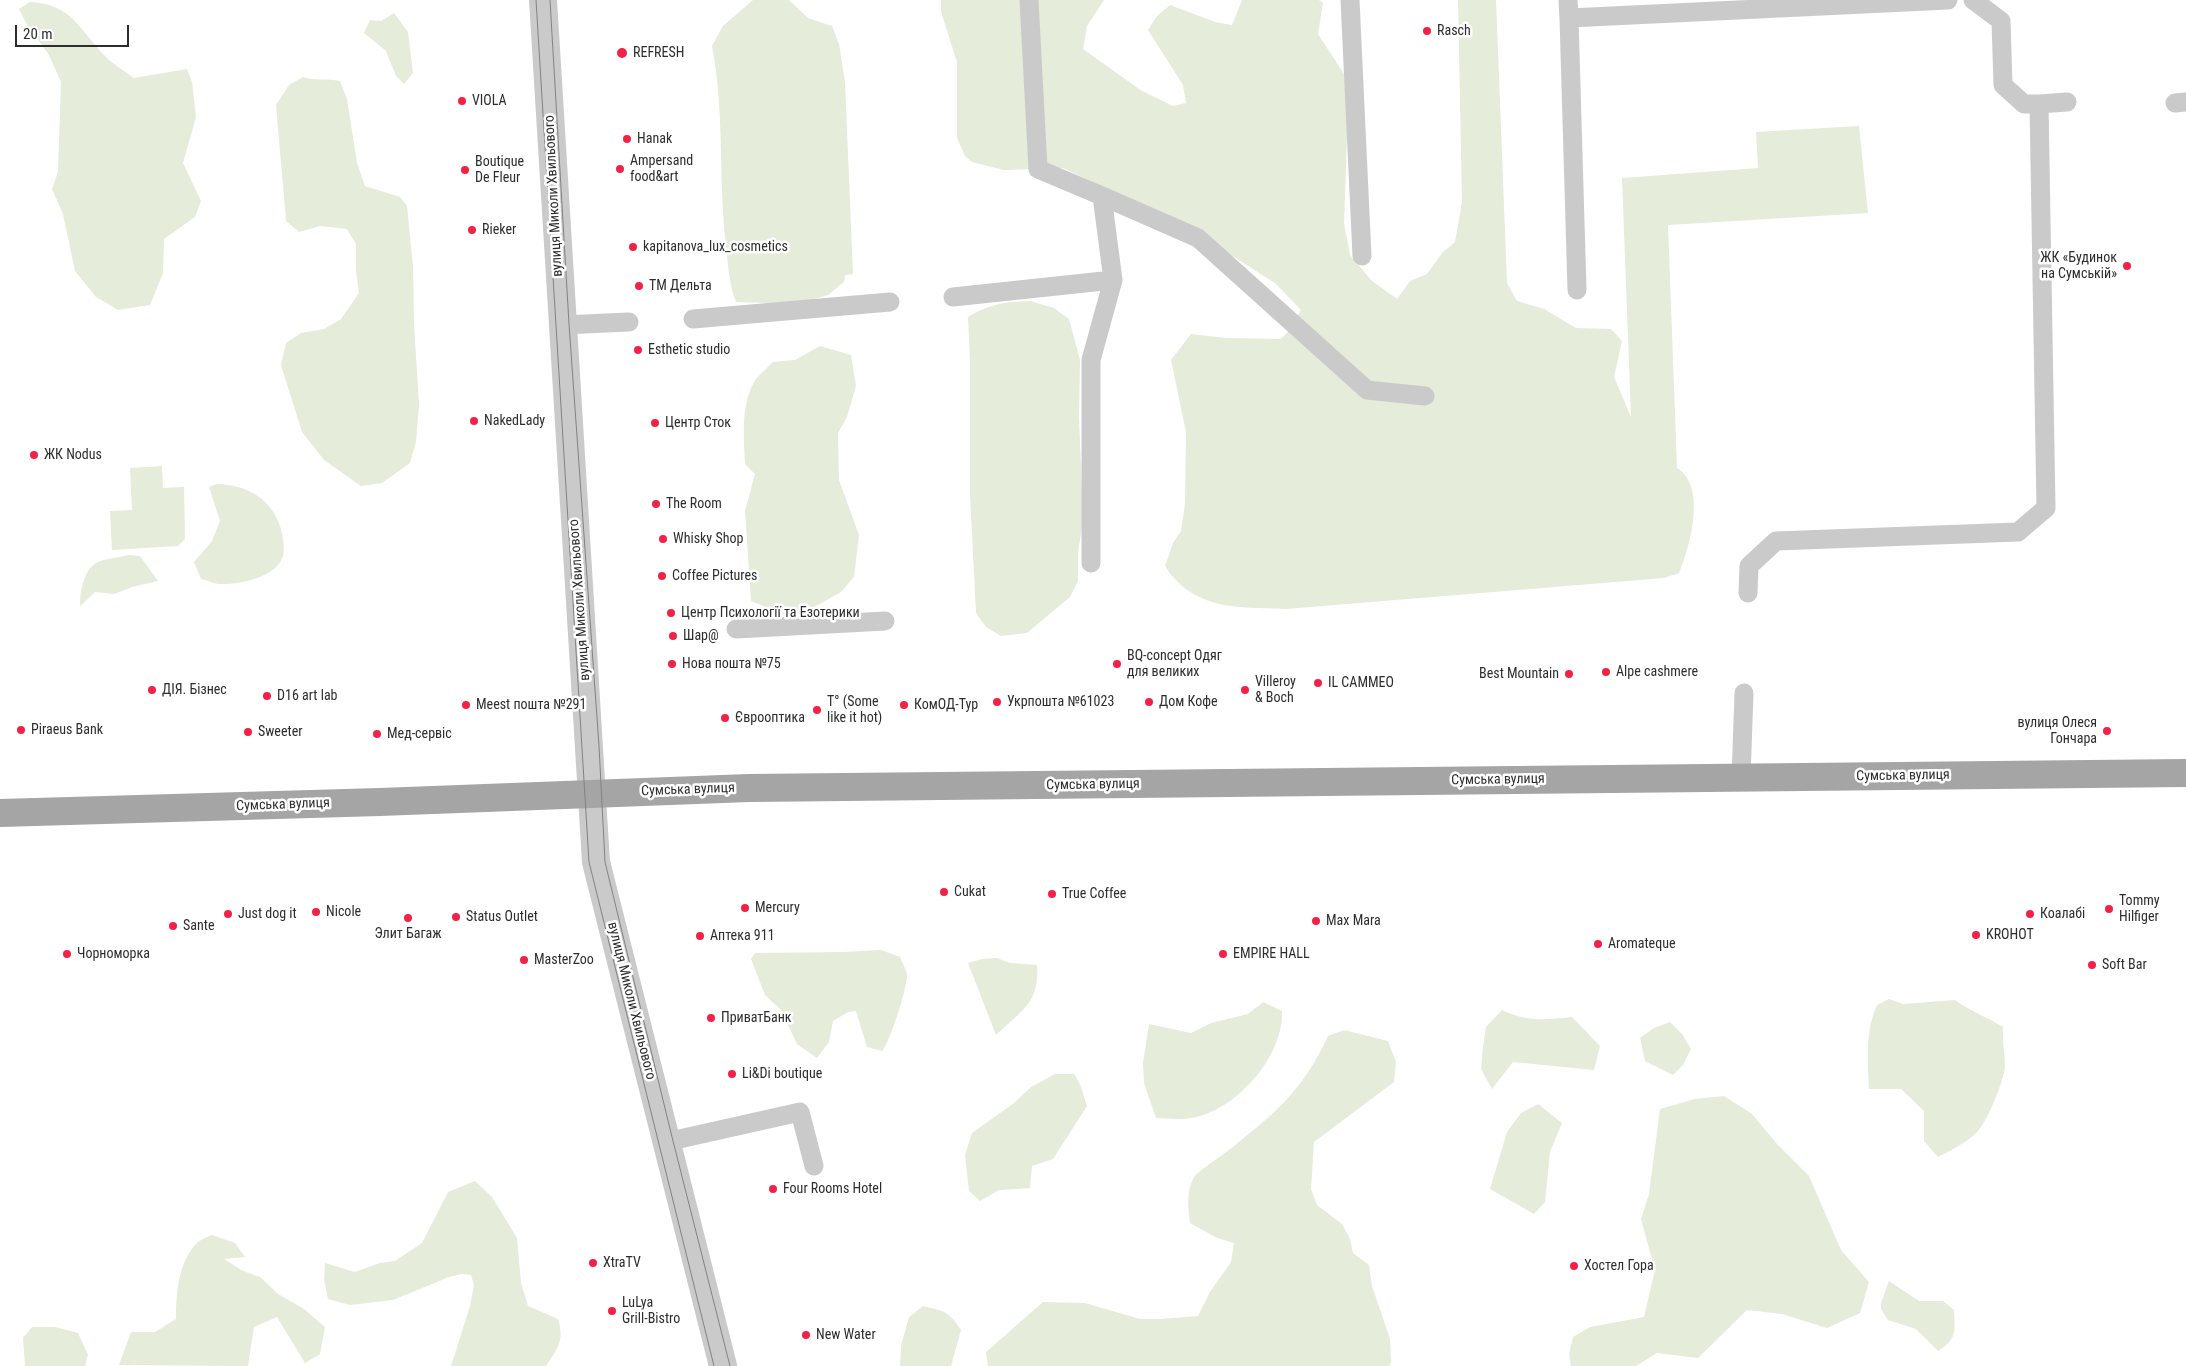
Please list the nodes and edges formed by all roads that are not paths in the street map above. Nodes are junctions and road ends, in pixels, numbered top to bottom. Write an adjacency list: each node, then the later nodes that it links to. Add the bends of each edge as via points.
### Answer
1 (543, 0): 17 (street, вулиця Миколи Хвильового)
2 (1029, 0): 9 (lane, via 1038,169)
3 (1350, 0): 10 (lane)
4 (1948, 0): 6 (lane)
5 (1973, 0): 8 (lane, via 2001,21 2003,85 2024,104)
6 (1568, 9): 12 (lane)
7 (2067, 102): 8 (lane)
8 (2039, 104): 20 (lane, via 2046,508 2018,532 1776,541 1749,566)
9 (1102, 196): 11 (lane); 18 (lane, via 1198,238 1368,390)
10 (1362, 256)
11 (1113, 280): 13 (lane); 19 (lane, via 1091,360)
12 (1577, 290)
13 (953, 297)
14 (890, 302): 15 (lane)
15 (693, 319)
16 (629, 322): 17 (lane)
17 (562, 325): 26 (street, вулиця Миколи Хвильового)
18 (1425, 396)
19 (1091, 563)
20 (1748, 593)
21 (886, 621): 22 (lane)
22 (736, 630)
23 (1744, 693): 25 (lane)
24 (2186, 773): 25 (main road, Сумська вулиця)
25 (1741, 778): 26 (main road, Сумська вулиця, via 749,788)
26 (592, 794): 27 (main road, Сумська вулиця); 28 (street, вулиця Миколи Хвильового, via 596,862)
27 (0, 813)
28 (666, 1142): 29 (lane, via 800,1112); 30 (street, вулиця Миколи Хвильового)
29 (814, 1166)
30 (722, 1366)

